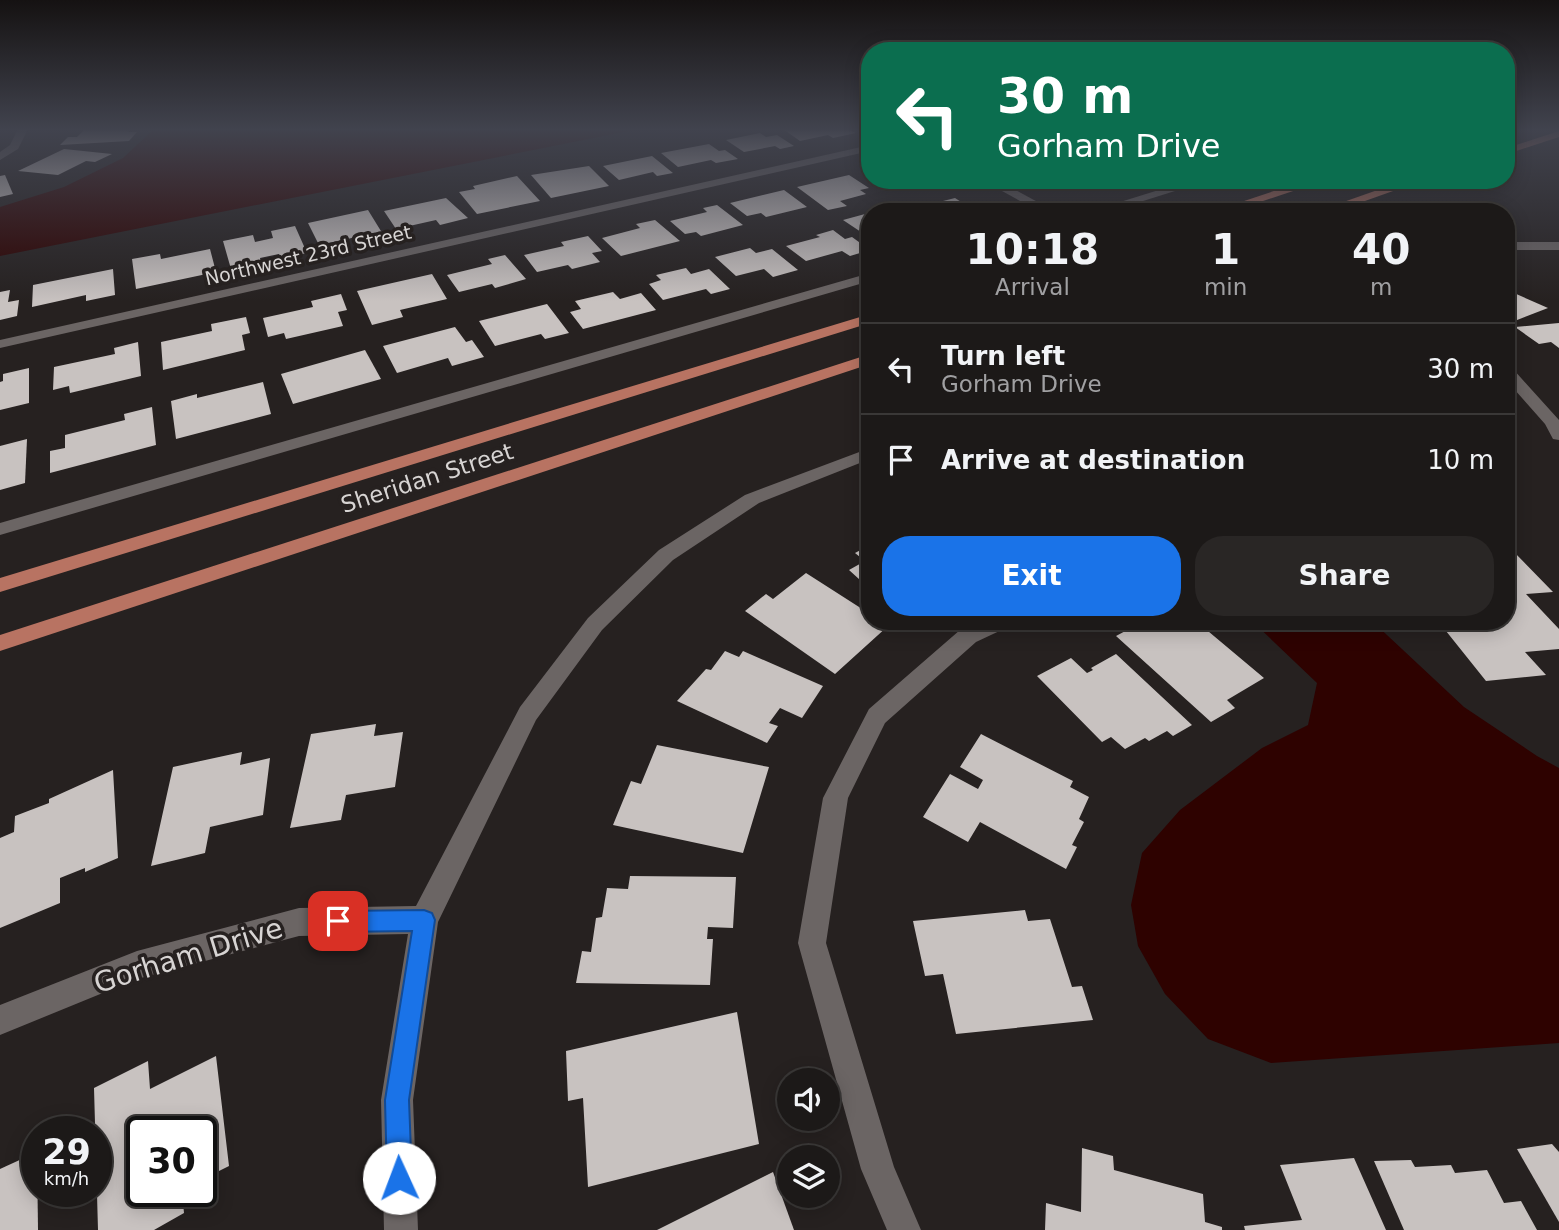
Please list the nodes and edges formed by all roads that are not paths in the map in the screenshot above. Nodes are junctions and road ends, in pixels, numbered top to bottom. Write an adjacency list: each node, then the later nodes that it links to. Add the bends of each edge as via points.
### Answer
1 (700, 186): 14 (street, Northwest 23rd Street)
2 (1005, 189): 6 (street)
3 (1173, 189): 7 (street)
4 (1291, 189): 8 (main road)
5 (1391, 189): 9 (main road)
6 (1033, 203)
7 (1125, 203)
8 (1246, 203)
9 (1348, 203)
10 (1515, 246): 11 (street)
11 (1559, 246)
12 (861, 280): 19 (street)
13 (861, 321): 20 (main road, Sheridan Street)
14 (0, 344)
15 (861, 362): 22 (main road, Sheridan Street)
16 (1515, 381): 17 (street)
17 (1559, 435)
18 (861, 457): 23 (street, via 752,499 666,555 595,624 528,714)
19 (0, 530)
20 (0, 585)
21 (981, 630): 26 (street, via 968,636 877,716 836,798 812,943 878,1169)
22 (0, 643)
23 (424, 920): 24 (street, Gorham Drive, via 299,922 136,965); 25 (street, via 397,1100)
24 (0, 1020)
25 (401, 1230)
26 (904, 1230)

